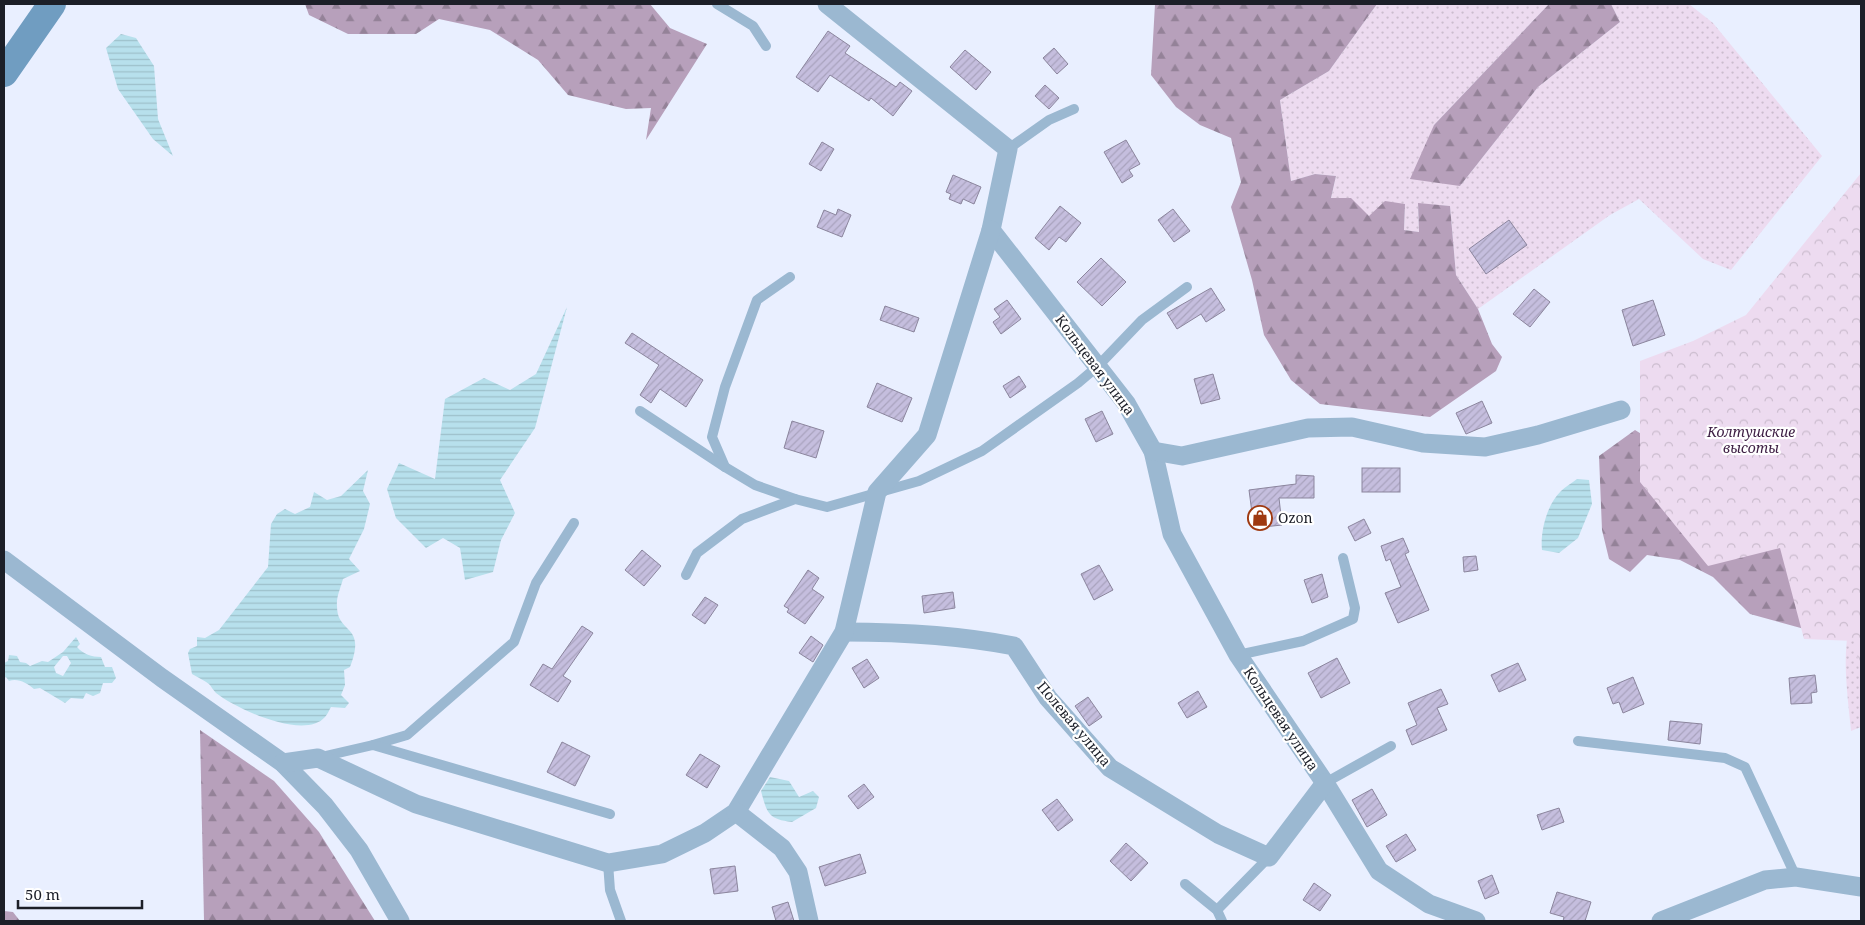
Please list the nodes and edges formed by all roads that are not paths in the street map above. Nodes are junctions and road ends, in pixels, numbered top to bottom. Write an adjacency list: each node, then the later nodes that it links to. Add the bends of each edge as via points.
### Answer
1 (52, 4): 5 (main road)
2 (717, 4): 4 (lane, via 753,26)
3 (827, 4): 7 (street)
4 (766, 46)
5 (4, 74)
6 (1074, 109): 7 (lane, via 1048,120)
7 (1008, 149): 8 (street)
8 (990, 230): 11 (street, Кольцевая улица); 16 (street, via 927,436)
9 (790, 276): 15 (lane, via 757,300 726,387 712,437)
10 (1187, 287): 11 (lane, via 1142,320)
11 (1098, 366): 14 (street, Кольцевая улица, via 1126,403); 16 (lane, via 982,451 919,481)
12 (1621, 410): 14 (street, via 1485,447 1423,443 1352,427 1308,428 1182,456)
13 (640, 411): 15 (lane)
14 (1153, 451): 23 (street, Кольцевая улица, via 1172,534)
15 (725, 467): 17 (lane, via 755,486)
16 (877, 492): 17 (lane, via 827,507); 22 (street)
17 (795, 499): 21 (lane, via 742,519 697,553)
18 (574, 523): 25 (lane, via 536,583 514,642 407,735)
19 (1343, 558): 23 (lane, via 1355,608 1353,619 1303,641)
20 (4, 560): 28 (street)
21 (686, 575)
22 (844, 632): 30 (street); 32 (street, Полевая улица, via 910,632 1014,646 1048,698 1110,768 1218,834)
23 (1238, 655): 29 (street, Кольцевая улица)
24 (1578, 741): 34 (lane, via 1725,758 1745,767)
25 (373, 745): 27 (lane); 31 (lane)
26 (1391, 746): 29 (lane)
27 (318, 758): 28 (street); 33 (street, via 416,804)
28 (283, 763): 38 (street, via 325,806 358,850)
29 (1325, 783): 32 (street); 42 (street, Кольцевая улица, via 1378,871 1429,904)
30 (736, 812): 33 (street, via 705,833 662,854); 40 (street, via 782,848 798,872)
31 (610, 814)
32 (1269, 857): 37 (lane)
33 (608, 863): 39 (lane, via 610,890)
34 (1796, 877): 36 (street); 43 (street, via 1765,880)
35 (1184, 884): 37 (lane)
36 (1861, 887)
37 (1217, 910): 41 (lane)
38 (400, 921)
39 (622, 921)
40 (809, 921)
41 (1222, 921)
42 (1476, 921)
43 (1661, 921)

